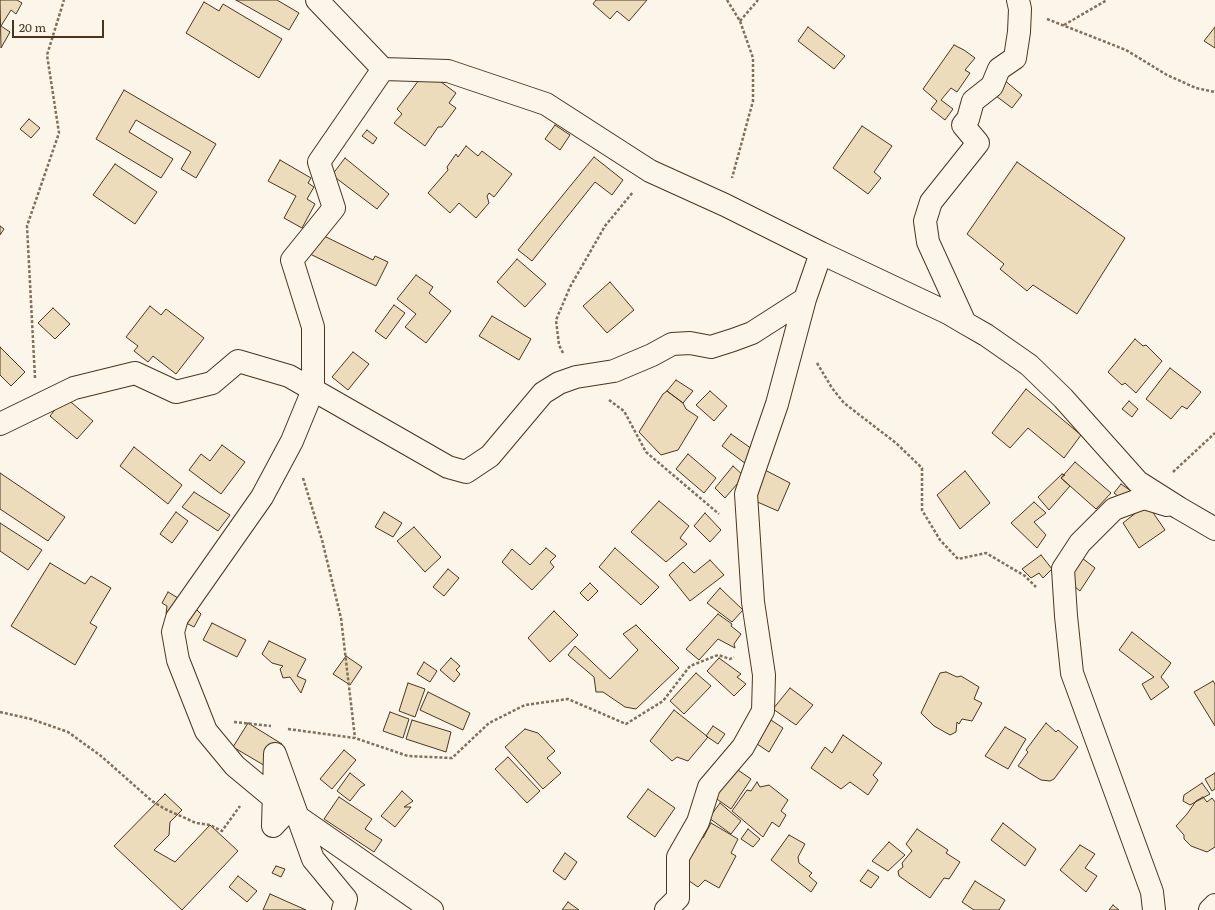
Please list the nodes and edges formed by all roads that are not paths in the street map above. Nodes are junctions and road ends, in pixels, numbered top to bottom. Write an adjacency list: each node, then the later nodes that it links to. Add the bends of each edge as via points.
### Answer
1 (316, 0): 3 (street)
2 (1019, 5): 6 (street, via 1019,32 1014,58 999,69 989,90 973,101 963,125 978,142 931,202 925,222 928,242)
3 (383, 69): 4 (street, via 448,71 546,104 650,171); 7 (street, via 319,162 334,208 292,260 314,327)
4 (821, 253): 5 (street); 6 (street)
5 (805, 299): 7 (street, via 752,332 733,340 711,347 690,343 672,344 614,371 576,377 559,383 543,393 490,456 466,472 448,467); 15 (street, via 777,404 746,494 754,602 764,675 763,710 743,747 709,787 698,822 678,857 678,898)
6 (965, 323): 9 (street, via 1029,365 1063,398 1138,482)
7 (313, 390): 8 (street, via 289,376 238,361 212,383 176,392 135,373 74,388); 11 (street, via 292,441 262,497 177,618 173,632 178,660 206,731 235,766)
8 (0, 424)
9 (1179, 508): 10 (street); 16 (street, via 1144,498 1114,509 1080,543 1063,569 1072,674 1152,892)
10 (1215, 529)
11 (288, 810): 13 (street, via 273,826 275,754 313,859 346,899); 14 (street)
12 (1215, 904): 17 (street)
13 (343, 910)
14 (432, 910)
15 (666, 910)
16 (1154, 910)
17 (1210, 910)

